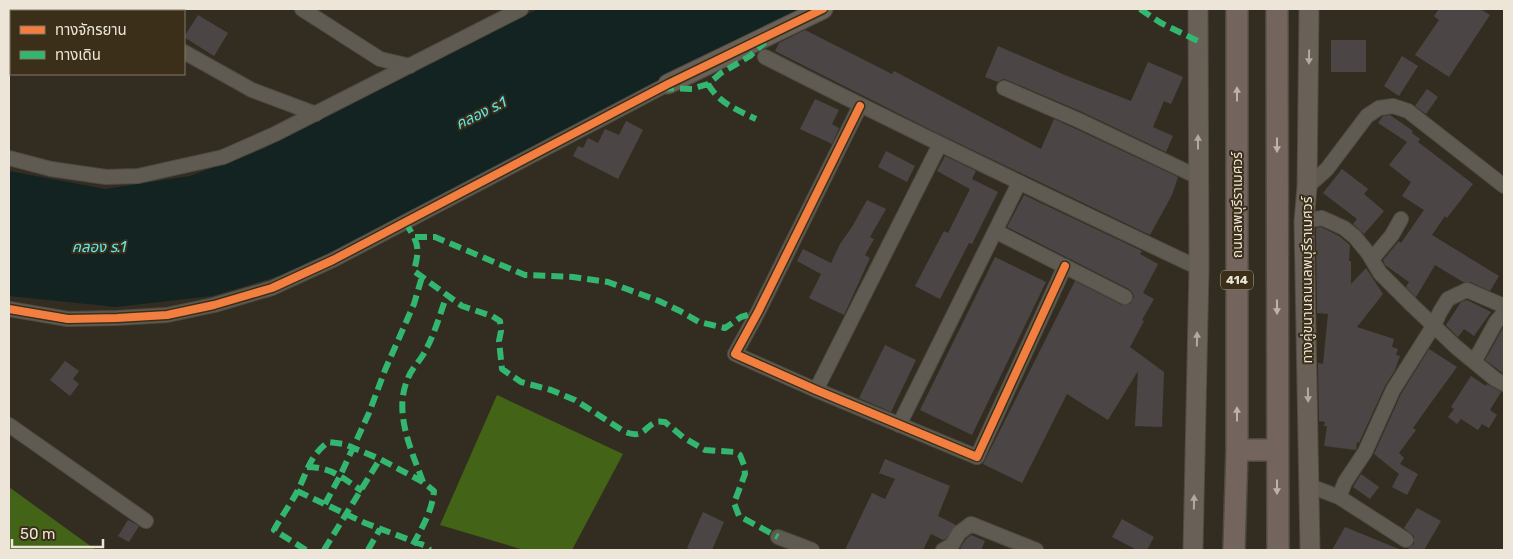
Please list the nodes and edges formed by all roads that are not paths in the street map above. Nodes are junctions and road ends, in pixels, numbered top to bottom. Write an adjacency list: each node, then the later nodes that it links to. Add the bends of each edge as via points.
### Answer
1 (302, 9): 10 (street, via 380,59)
2 (521, 9): 10 (street)
3 (824, 9): 11 (main road)
4 (1198, 9): 17 (main road, one-way to 4)
5 (1237, 9): 37 (main road, ถนนลพบุรีราเมศวร์ / 414, one-way to 5)
6 (1277, 9): 38 (main road, one-way to 38)
7 (1309, 9): 20 (main road, ทางคู่ขนานถนนลพบุรีราเมศวร์, one-way to 20)
8 (185, 53): 14 (street, via 252,90)
9 (765, 57): 13 (street)
10 (410, 66): 14 (street)
11 (668, 84): 29 (street, via 334,260 272,288 167,315 68,318)
12 (1004, 88): 17 (street)
13 (860, 106): 15 (street); 34 (street, via 735,354)
14 (316, 114): 16 (street, via 223,157 138,176 106,177 70,172)
15 (940, 144): 18 (street); 34 (street)
16 (9, 158)
17 (1198, 177): 26 (main road)
18 (1019, 183): 23 (street); 26 (street)
19 (1504, 186): 20 (street, via 1408,111 1393,106 1379,108 1367,116 1327,169)
20 (1307, 187): 22 (main road, ทางคู่ขนานถนนลพบุรีราเมศวร์)
21 (1401, 219): 24 (street)
22 (1304, 221): 24 (street, via 1322,218 1344,228); 39 (main road, ทางคู่ขนานถนนลพบุรีราเมศวร์, one-way to 39)
23 (995, 231): 25 (street); 35 (street)
24 (1372, 259): 31 (street, via 1380,273)
25 (1065, 266): 27 (street); 35 (street, via 977,456)
26 (1199, 268): 47 (main road, one-way to 26)
27 (1125, 297)
28 (1504, 306): 31 (street, via 1467,290 1448,298)
29 (9, 308)
30 (1504, 313): 32 (street)
31 (1434, 326): 32 (street); 40 (street, via 1393,390 1365,452)
32 (1474, 362): 33 (street)
33 (1504, 384)
34 (816, 390): 35 (street)
35 (899, 425)
36 (9, 426): 41 (street)
37 (1237, 450): 38 (main road); 48 (main road, ถนนลพบุรีราเมศวร์ / 414)
38 (1277, 450): 49 (main road, one-way to 49)
39 (1310, 486): 40 (street); 50 (main road, ทางคู่ขนานถนนลพบุรีราเมศวร์)
40 (1339, 496): 43 (street)
41 (146, 522)
42 (778, 537): 44 (street)
43 (1406, 540)
44 (812, 550)
45 (942, 550): 46 (street, via 952,545 959,533 971,524)
46 (1036, 550)
47 (1193, 550)
48 (1234, 550)
49 (1278, 550)
50 (1310, 550)

